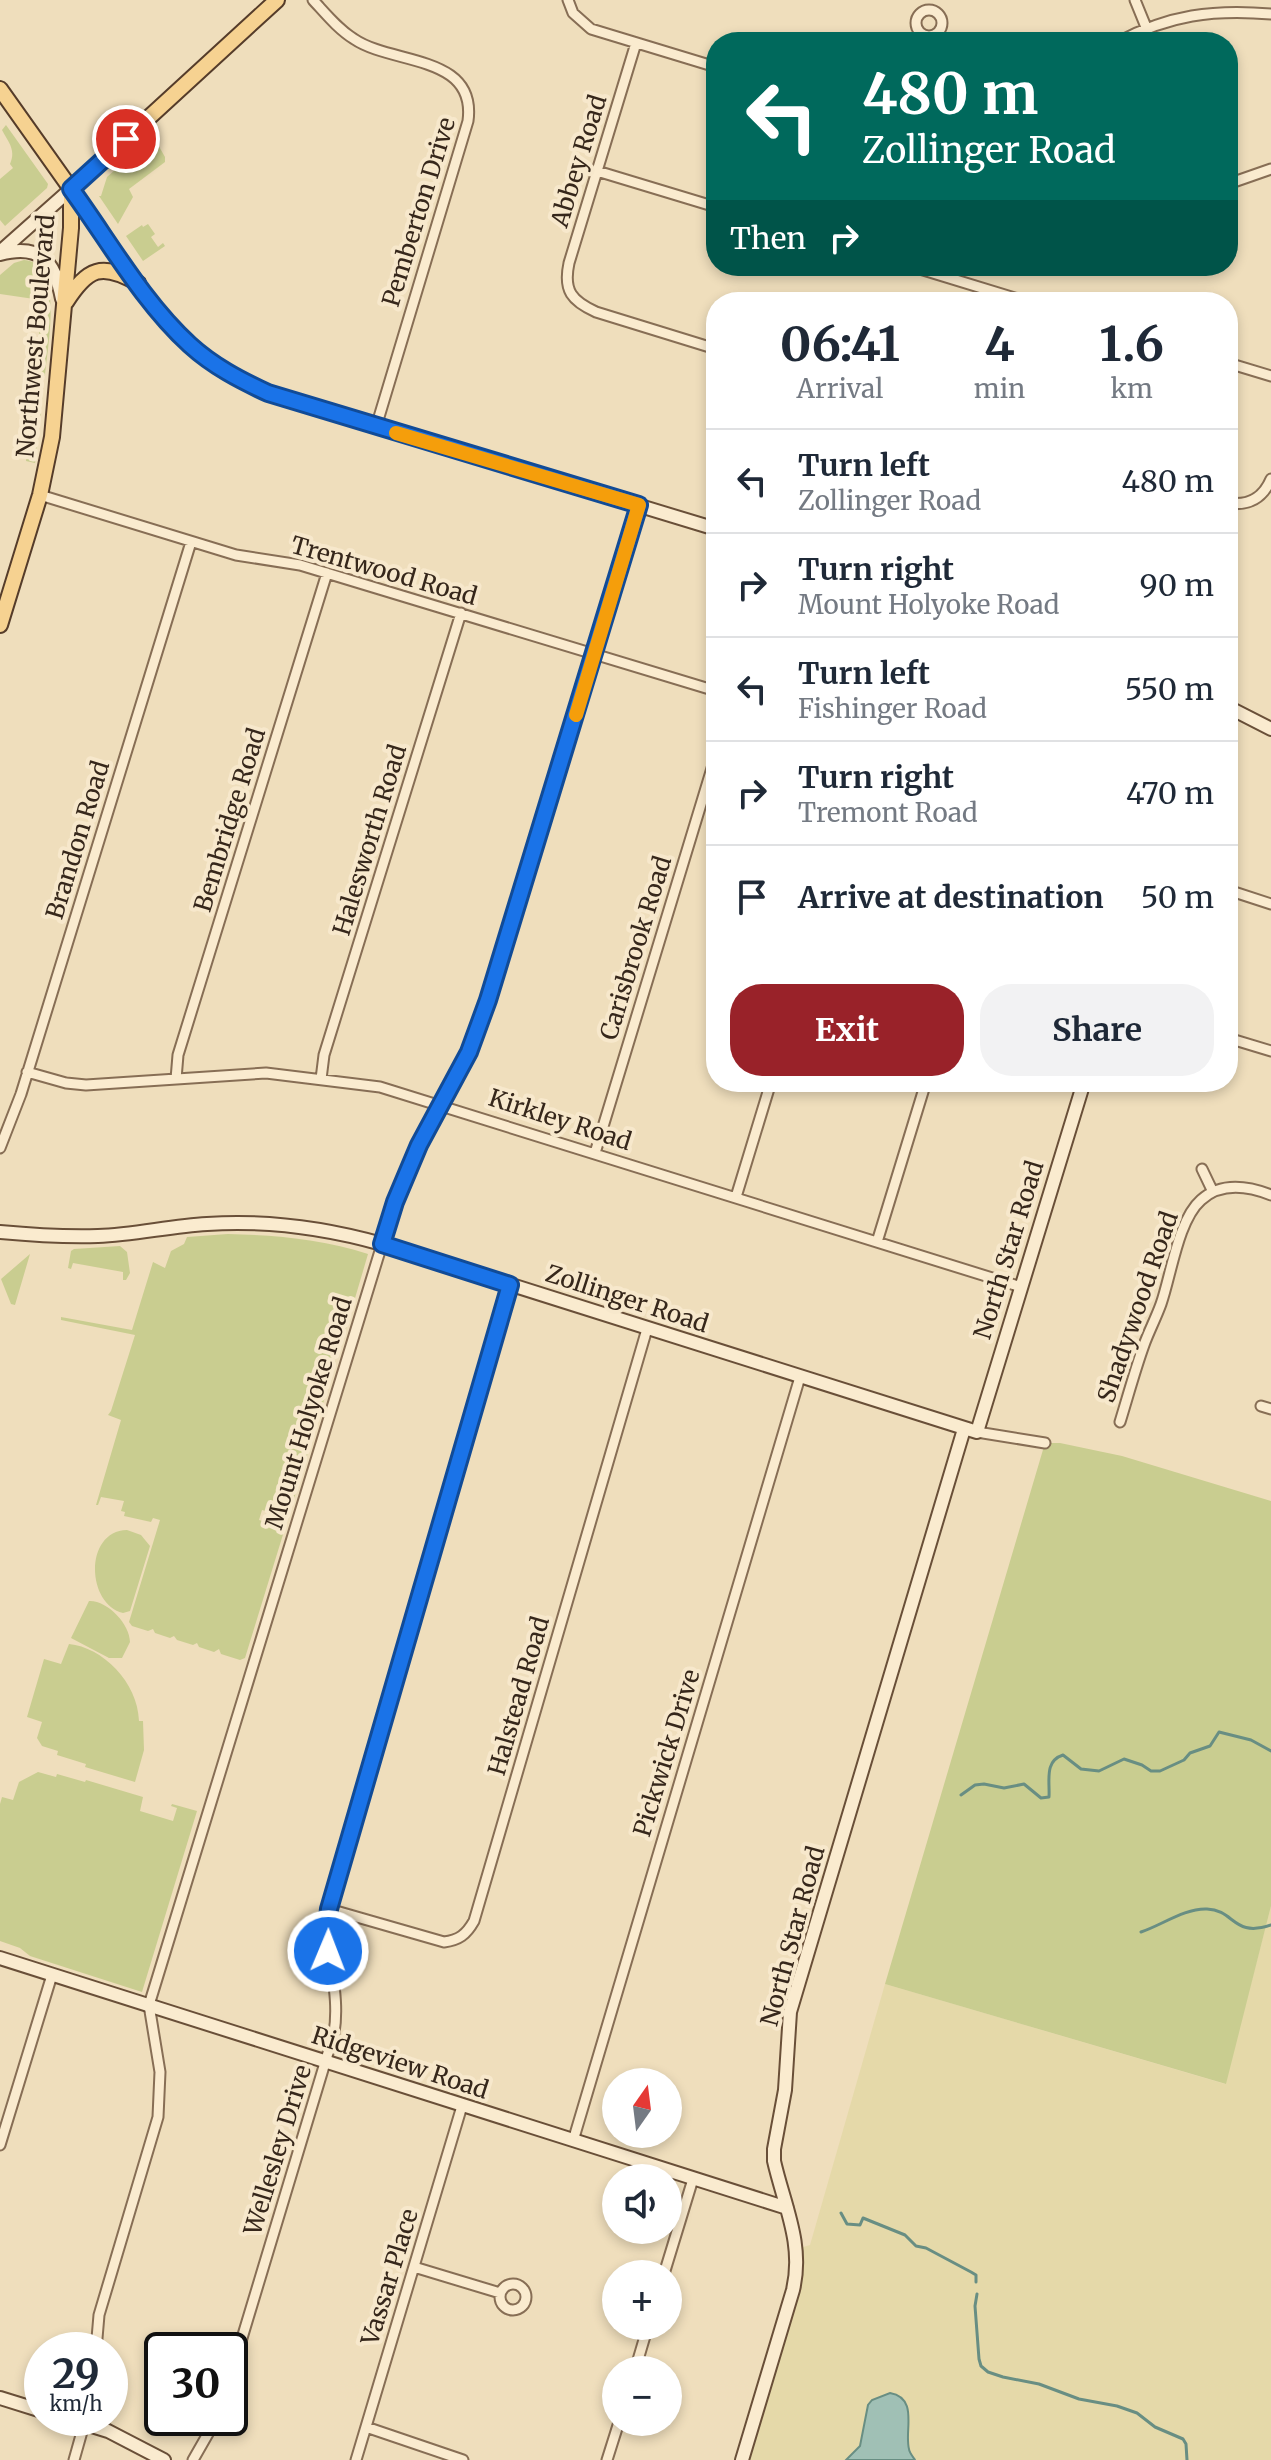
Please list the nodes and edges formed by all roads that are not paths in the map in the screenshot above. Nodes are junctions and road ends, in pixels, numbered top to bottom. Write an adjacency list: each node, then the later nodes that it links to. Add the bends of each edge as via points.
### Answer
1 (277, 0): 14 (main road)
2 (313, 0): 24 (street, Pemberton Drive, via 355,40 454,76 470,107)
3 (568, 0): 8 (street, via 573,13 591,29)
4 (1135, 0): 6 (street)
5 (1271, 14): 6 (street, via 1198,14)
6 (1146, 27): 7 (street)
7 (1137, 32)
8 (636, 43): 9 (street); 12 (street, Abbey Road)
9 (706, 64)
10 (0, 89): 14 (main road)
11 (1271, 169): 13 (street)
12 (597, 171): 15 (street); 21 (street, Abbey Road, via 569,263 569,291 580,305 596,312)
13 (1238, 181)
14 (71, 189): 16 (street); 18 (street); 20 (main road, Northwest Boulevard)
15 (706, 204)
16 (0, 253): 20 (street, via 28,251 45,258 56,274)
17 (943, 276): 19 (street)
18 (138, 283): 20 (main road, via 115,271 99,270 80,282); 24 (street, via 168,323 217,366 268,393)
19 (995, 292)
20 (63, 306): 26 (main road, Northwest Boulevard, via 53,424)
21 (706, 346)
22 (1238, 366): 23 (street)
23 (1271, 376)
24 (376, 427): 28 (street)
25 (1271, 479): 27 (street, via 1264,492)
26 (40, 495): 30 (street, Trentwood Road); 33 (main road, Northwest Boulevard)
27 (1238, 504)
28 (639, 505): 29 (street); 34 (street, Mount Holyoke Road)
29 (706, 526)
30 (191, 542): 31 (street, Trentwood Road); 43 (street, Brandon Road)
31 (327, 573): 32 (street, Trentwood Road); 44 (street, Bembridge Road, via 178,1055)
32 (461, 613): 34 (street, Trentwood Road); 45 (street, Halesworth Road, via 324,1055)
33 (0, 625)
34 (595, 654): 35 (street, Trentwood Road); 49 (street, Mount Holyoke Road, via 488,1000)
35 (706, 688)
36 (1238, 712): 37 (street)
37 (1271, 729)
38 (706, 788): 51 (street, Carisbrook Road)
39 (1238, 893): 40 (street)
40 (1271, 904)
41 (1238, 1041): 42 (street)
42 (1271, 1051)
43 (27, 1072): 44 (street, Kirkley Road, via 86,1085); 50 (street, Brandon Road)
44 (176, 1079): 45 (street, Kirkley Road, via 266,1073)
45 (321, 1079): 49 (street, Kirkley Road, via 380,1087)
46 (768, 1092): 55 (street)
47 (923, 1092): 57 (street)
48 (1081, 1092): 60 (street, North Star Road)
49 (442, 1104): 51 (street, Kirkley Road); 58 (street, Mount Holyoke Road, via 419,1145)
50 (0, 1148)
51 (595, 1153): 55 (street, Kirkley Road)
52 (1202, 1169): 53 (street)
53 (1213, 1192): 54 (street, via 1238,1187); 63 (street, Shadywood Road, via 1193,1208 1181,1236)
54 (1271, 1195)
55 (736, 1197): 57 (street, Kirkley Road)
56 (0, 1232): 58 (street, Zollinger Road, via 98,1236 263,1223)
57 (877, 1242): 60 (street, Kirkley Road)
58 (382, 1244): 59 (street, Zollinger Road); 69 (street, Mount Holyoke Road)
59 (510, 1285): 61 (street, Zollinger Road); 66 (street, Wellesley Drive)
60 (1021, 1287): 64 (street, North Star Road)
61 (647, 1329): 62 (street, Zollinger Road); 66 (street, Halstead Road, via 468,1933 444,1942)
62 (800, 1377): 64 (street, Zollinger Road); 72 (street, Pickwick Drive)
63 (1120, 1422)
64 (971, 1430): 65 (street, Zollinger Road); 75 (street, North Star Road, via 790,2012 786,2082 774,2149)
65 (1045, 1443)
66 (329, 1909): 70 (street, Wellesley Drive, via 326,1934 337,2015)
67 (0, 1958): 68 (street, Ridgeview Road)
68 (52, 1975): 69 (street, Ridgeview Road); 73 (street)
69 (149, 2005): 70 (street, Ridgeview Road); 79 (street, Mount Holyoke Road, via 160,2072 158,2117)
70 (325, 2062): 71 (street, Ridgeview Road); 80 (street, Wellesley Drive)
71 (462, 2106): 72 (street, Ridgeview Road); 77 (street, Vassar Place)
72 (573, 2141): 74 (street, Ridgeview Road)
73 (0, 2145)
74 (693, 2179): 75 (street, Ridgeview Road); 76 (street)
75 (787, 2208): 94 (street, North Star Road, via 797,2249 796,2278)
76 (668, 2260)
77 (414, 2267): 78 (street); 83 (street, Vassar Place)
78 (500, 2293)
79 (98, 2332)
80 (244, 2332)
81 (0, 2398): 82 (street)
82 (24, 2405)
83 (366, 2427): 91 (street, Vassar Place); 92 (street)
84 (81, 2436): 88 (street)
85 (118, 2436): 89 (street)
86 (207, 2436): 90 (street)
87 (615, 2436): 93 (street)
88 (74, 2460)
89 (164, 2460)
90 (193, 2460)
91 (356, 2460)
92 (463, 2460)
93 (607, 2460)
94 (742, 2460)

